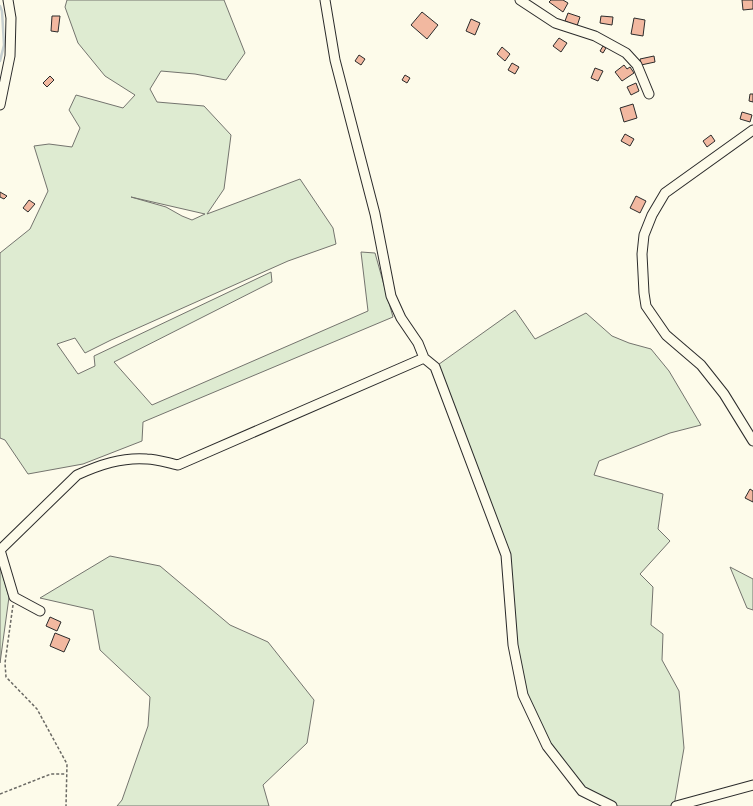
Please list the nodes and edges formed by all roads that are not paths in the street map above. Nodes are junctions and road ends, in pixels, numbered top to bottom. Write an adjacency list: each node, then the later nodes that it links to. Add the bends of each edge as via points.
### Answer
1 (8, 0): 5 (street, via 11,18 10,56)
2 (325, 0): 7 (street, via 335,60 375,214 391,296)
3 (520, 0): 4 (street, via 555,23 594,36 626,53 637,65)
4 (649, 94)
5 (0, 105)
6 (753, 130): 8 (street, via 665,193 652,214 644,235 642,254 646,306 666,335 701,365 724,394)
7 (424, 358): 9 (street, via 178,465 148,458 124,459 92,468 77,475); 12 (street, via 435,367 506,555 513,645 523,695 547,746 582,791)
8 (753, 441)
9 (0, 550): 10 (street, via 14,597)
10 (40, 612)
11 (753, 785): 13 (street)
12 (612, 806)
13 (676, 806)

